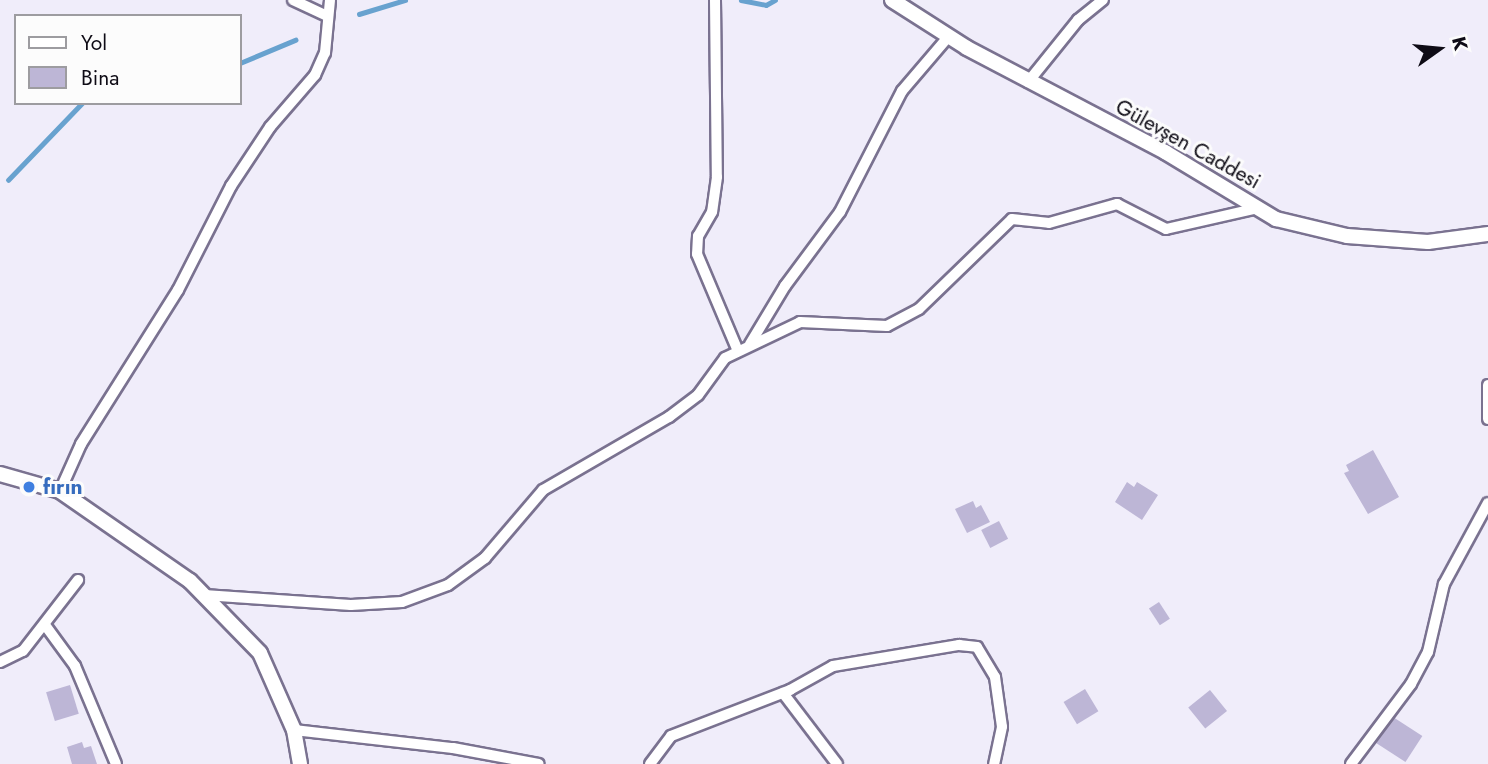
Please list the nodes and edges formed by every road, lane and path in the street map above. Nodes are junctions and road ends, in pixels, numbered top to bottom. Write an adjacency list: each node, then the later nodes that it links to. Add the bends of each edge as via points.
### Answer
1 (293, 0): 6 (street)
2 (330, 0): 6 (street)
3 (715, 0): 12 (street, via 717,177 712,212 698,236 697,254)
4 (892, 0): 7 (street, Gülevşen Caddesi)
5 (1103, 0): 8 (street, via 1078,20)
6 (328, 16): 16 (street, via 325,53 315,75 270,127 231,186 178,290 81,444)
7 (949, 36): 8 (street, Gülevşen Caddesi); 11 (street, via 902,91 840,212 785,286)
8 (1028, 82): 9 (street, Gülevşen Caddesi, via 1165,152)
9 (1258, 208): 10 (street, Gülevşen Caddesi, via 1276,219 1347,236 1428,242); 11 (street, via 1166,229 1117,204 1049,223 1012,219 919,309 887,326 800,322)
10 (1488, 234)
11 (749, 345): 12 (street)
12 (738, 351): 19 (street, via 725,358 698,396 543,490 485,558 448,584 402,602 351,605)
13 (1488, 385): 14 (street)
14 (1488, 419)
15 (0, 474): 16 (street)
16 (60, 491): 19 (street)
17 (1488, 503): 30 (street, via 1444,584 1428,652 1411,684)
18 (78, 580): 20 (street)
19 (204, 595): 23 (street, via 260,653)
20 (45, 625): 21 (street, via 23,650); 24 (street, via 75,666)
21 (0, 662)
22 (783, 692): 27 (street, via 671,736); 28 (street); 29 (street, via 833,666 921,650 977,647 995,677 1002,727)
23 (294, 730): 25 (street); 26 (street, via 453,748)
24 (117, 764)
25 (300, 764)
26 (539, 764)
27 (650, 764)
28 (837, 764)
29 (995, 764)
30 (1351, 764)

